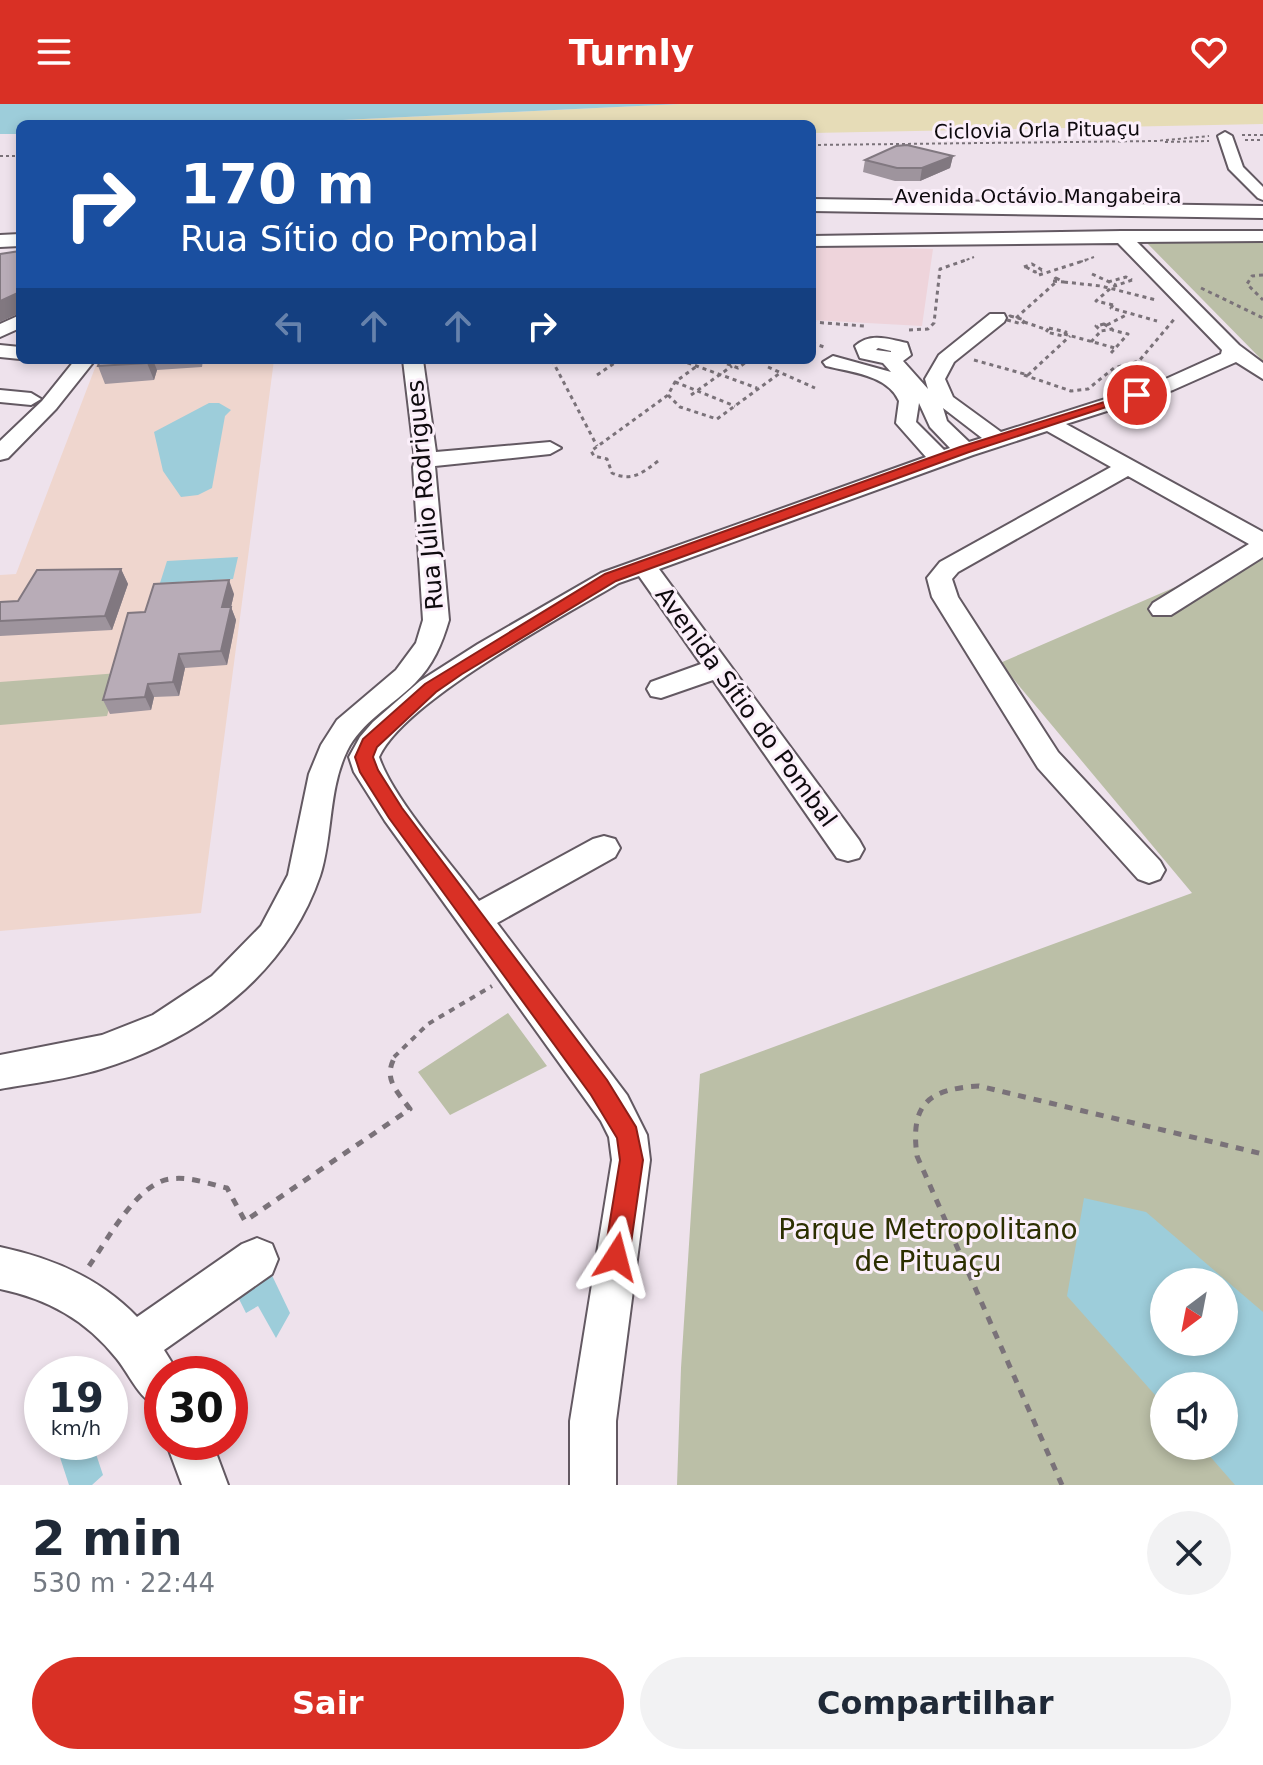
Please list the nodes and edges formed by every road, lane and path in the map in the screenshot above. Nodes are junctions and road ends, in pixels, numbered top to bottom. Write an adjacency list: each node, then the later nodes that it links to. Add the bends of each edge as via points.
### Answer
1 (1263, 137): 2 (path, Ciclovia Orla Pituaçu)
2 (1226, 138): 3 (path, Ciclovia Orla Pituaçu); 5 (street, via 1236,169)
3 (816, 146)
4 (816, 194): 5 (main road, Avenida Octávio Mangabeira)
5 (1262, 200): 6 (main road, Avenida Octávio Mangabeira, via 1210,211)
6 (816, 205)
7 (816, 224): 8 (street)
8 (990, 225)
9 (1121, 236): 10 (street); 11 (street); 20 (street)
10 (1263, 236)
11 (816, 241)
12 (981, 250): 31 (path, via 940,269 932,327)
13 (1097, 256): 16 (path, via 1041,273)
14 (1092, 274): 17 (path)
15 (1263, 275): 21 (path, via 1252,276 1247,284)
16 (1054, 281): 19 (path); 24 (path)
17 (1108, 282): 18 (path); 18 (path, via 1132,280)
18 (1116, 285): 19 (path)
19 (1109, 289): 20 (path); 23 (path, via 1096,301)
20 (1158, 292): 25 (path, via 1203,288); 37 (street)
21 (1263, 300)
22 (1168, 309): 56 (path, via 1177,319 1139,361 1114,368 1088,389 1071,391)
23 (1128, 314): 26 (path); 29 (path)
24 (1007, 318): 67 (street, via 946,359 935,379 946,401)
25 (1263, 318)
26 (1157, 321)
27 (816, 322): 30 (path)
28 (1024, 322): 34 (path)
29 (1107, 325): 32 (path); 33 (path, via 1096,326)
30 (869, 326)
31 (897, 329)
32 (1111, 330): 33 (path); 36 (path, via 1128,334)
33 (1101, 331): 35 (path)
34 (1070, 336): 35 (path); 56 (path, via 1032,374)
35 (1091, 342): 36 (path)
36 (1115, 348): 38 (path)
37 (1232, 349): 53 (street); 66 (street, via 1230,357 1199,373)
38 (1111, 353)
39 (968, 358): 56 (path)
40 (890, 359): 71 (street, via 931,404)
41 (833, 362): 71 (street, via 900,385 909,402 906,423)
42 (82, 364): 70 (street)
43 (414, 364): 72 (street, Rua Júlio Rodrigues)
44 (554, 364): 68 (path)
45 (614, 364): 55 (path)
46 (691, 364): 49 (path)
47 (727, 364): 50 (path)
48 (744, 364): 50 (path)
49 (697, 366): 54 (path); 57 (path)
50 (732, 366): 54 (path)
51 (768, 367): 52 (path)
52 (780, 373): 58 (path); 59 (path)
53 (1263, 373)
54 (720, 374): 58 (path); 60 (path)
55 (597, 375)
56 (1024, 375)
57 (675, 382): 60 (path); 61 (path)
58 (759, 388): 65 (path)
59 (815, 388)
60 (696, 391): 62 (path); 65 (path)
61 (668, 395): 65 (path, via 680,407 714,418); 68 (path)
62 (691, 395)
63 (0, 396): 64 (street)
64 (31, 399)
65 (735, 406)
66 (1050, 424): 67 (street); 74 (street)
67 (998, 440): 71 (street)
68 (597, 446): 73 (path, via 592,454 607,459 612,473 625,479)
69 (550, 448): 72 (street)
70 (0, 453)
71 (952, 454): 75 (street)
72 (426, 460): 84 (street, Rua Júlio Rodrigues, via 436,620 431,643 421,662 337,741 328,759 305,872 273,938 203,1004 154,1032 102,1052)
73 (658, 461)
74 (1127, 467): 76 (street, via 1262,541 1259,549); 81 (street, via 949,567 939,578 945,597 1048,760)
75 (644, 565): 77 (street, Avenida Sítio do Pombal); 82 (street, via 588,589 456,670 370,744 364,757 369,772)
76 (1162, 609)
77 (719, 668): 78 (street); 80 (street, Avenida Sítio do Pombal)
78 (661, 689)
79 (604, 848): 82 (street)
80 (848, 849)
81 (1149, 870)
82 (475, 919): 83 (street)
83 (515, 973): 88 (path, via 421,1030 395,1055 389,1079 410,1109 245,1221 227,1188 164,1180 132,1206); 93 (street, via 628,1135 631,1160 593,1421)
84 (0, 1072)
85 (1263, 1154): 94 (path, via 979,1086 953,1086 931,1094 917,1113 912,1133 917,1156)
86 (257, 1259): 89 (street)
87 (0, 1268): 88 (street, via 32,1272)
88 (72, 1290): 89 (street)
89 (133, 1345): 90 (street)
90 (144, 1358)
91 (196, 1460): 92 (street)
92 (205, 1485)
93 (593, 1485)
94 (1062, 1485)

